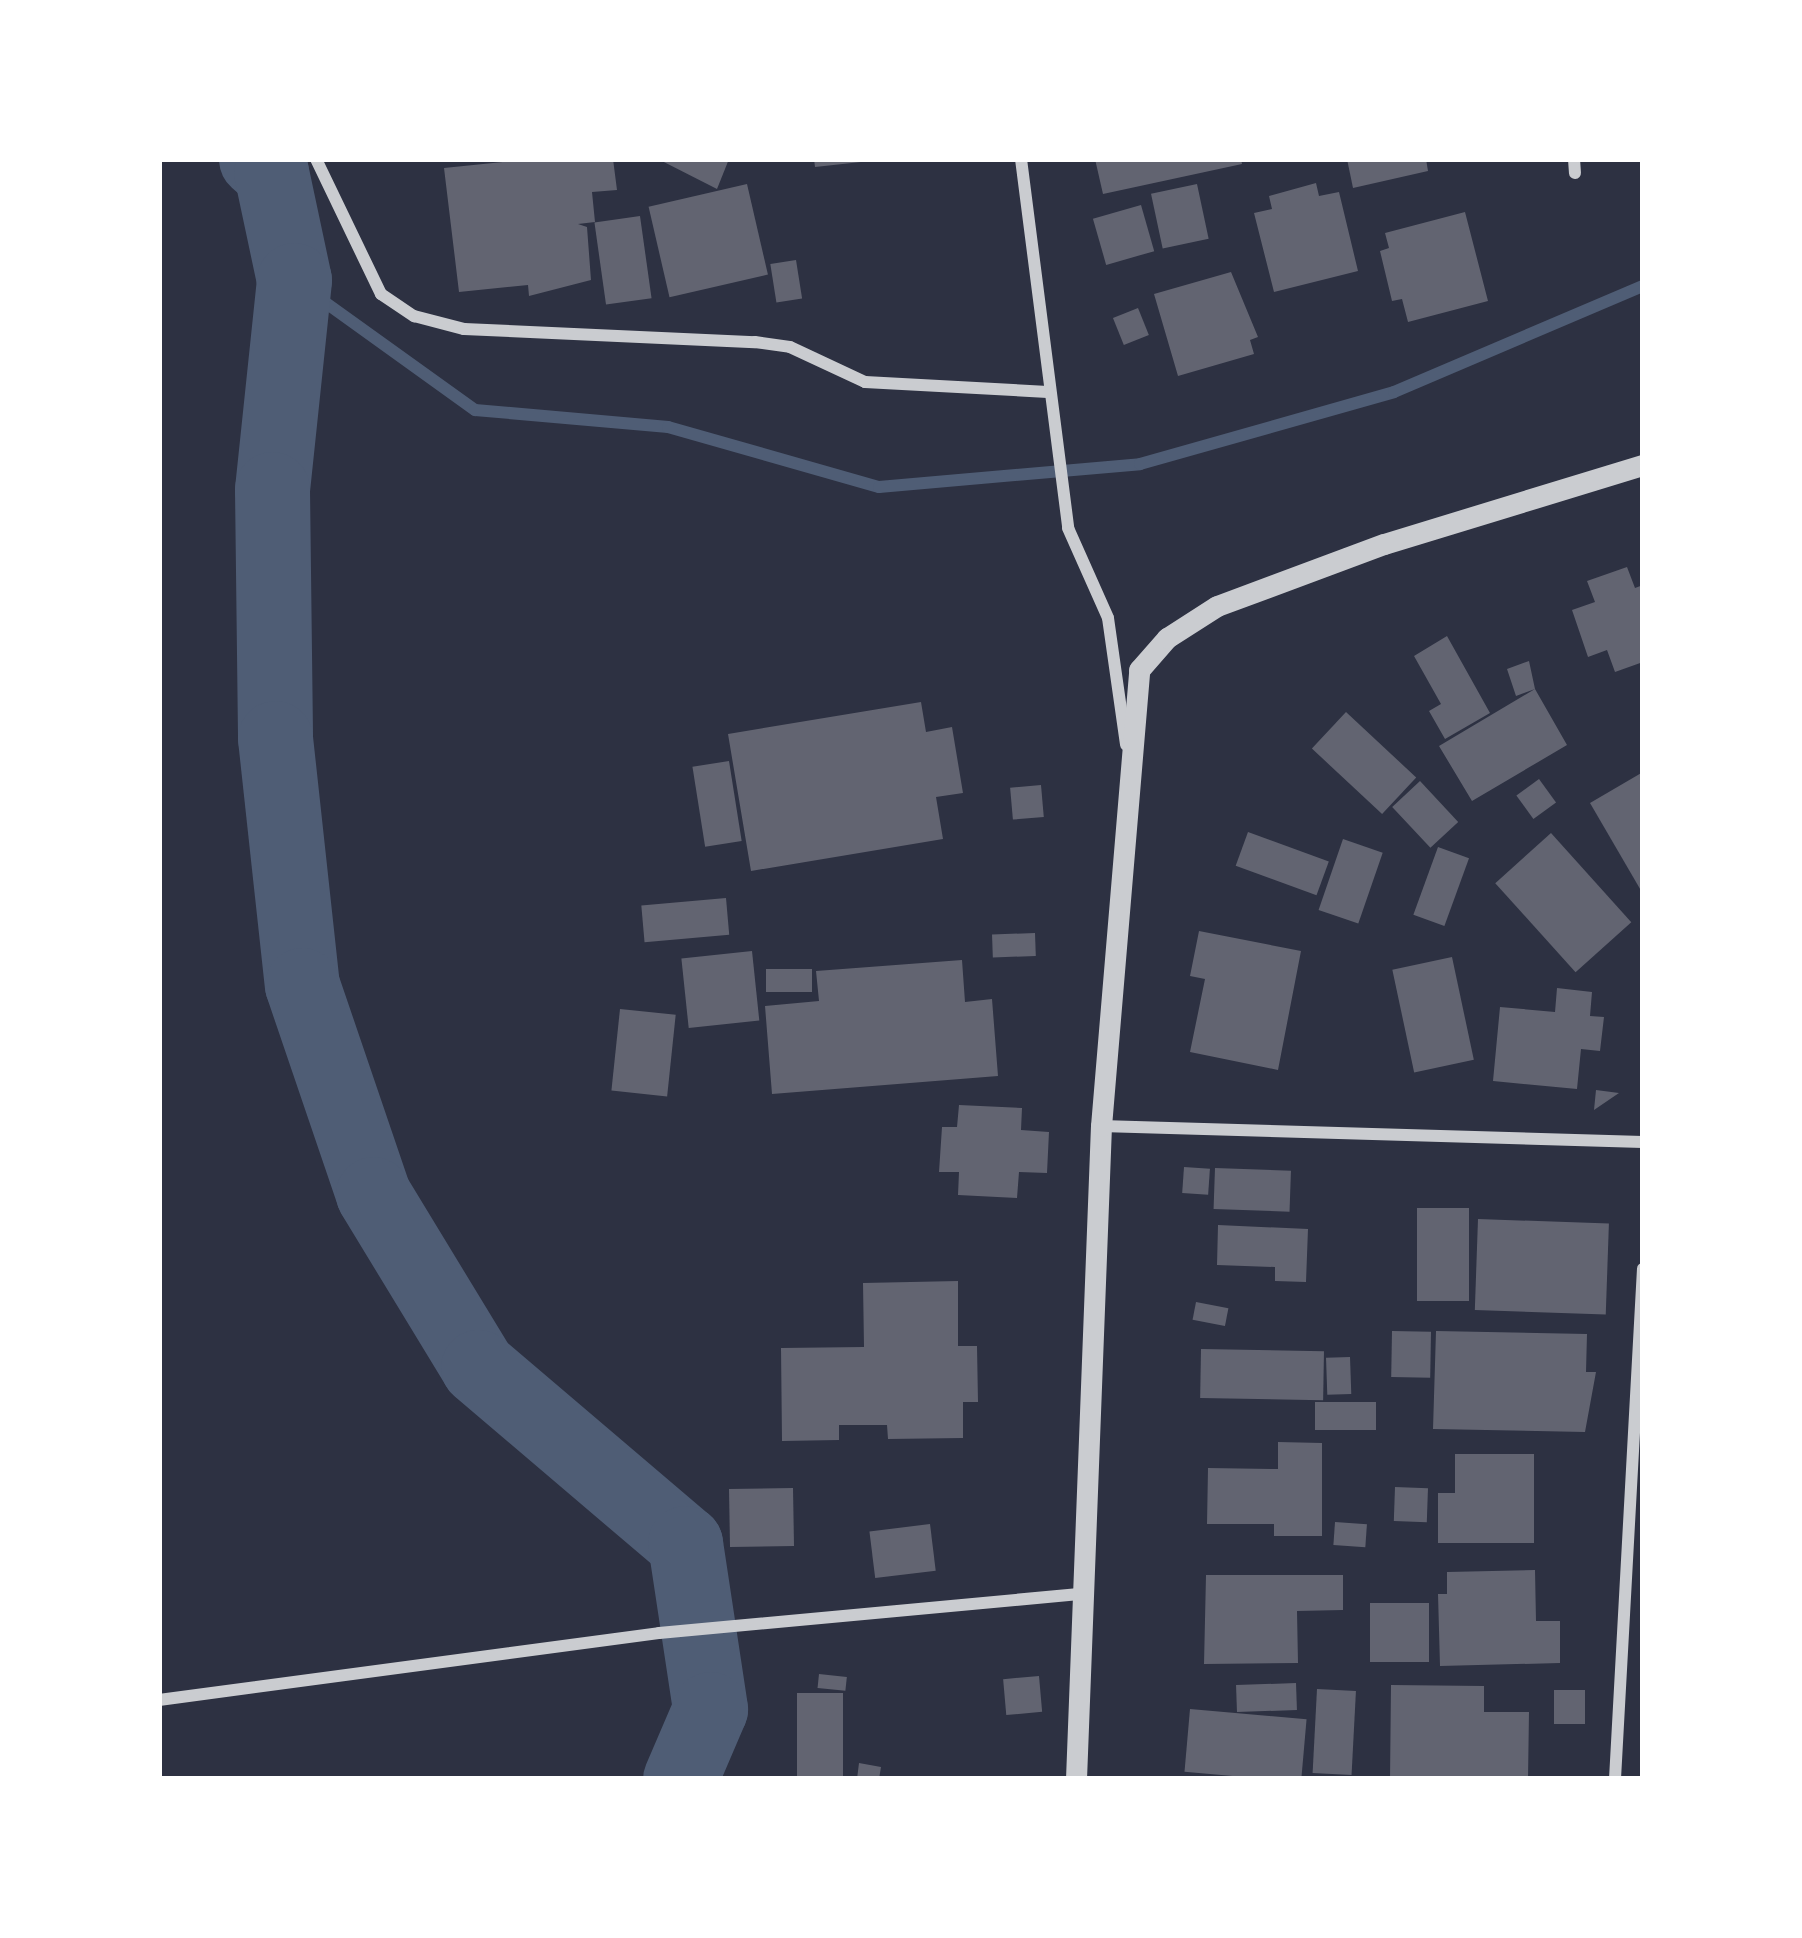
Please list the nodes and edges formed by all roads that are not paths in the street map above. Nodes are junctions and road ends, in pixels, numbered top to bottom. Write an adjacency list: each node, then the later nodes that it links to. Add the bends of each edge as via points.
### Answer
1 (316, 159): 3 (street, via 381,294 414,316 464,328 754,342 790,347 865,382)
2 (1021, 159): 3 (street)
3 (1048, 392): 5 (street, via 1068,528 1108,618)
4 (1643, 465): 5 (street, via 1384,544 1217,606 1167,638 1139,670)
5 (1129, 765): 6 (street)
6 (1102, 1126): 7 (street); 9 (street)
7 (1643, 1142)
8 (1643, 1269): 12 (street)
9 (1087, 1592): 10 (street, via 659,1633); 11 (street)
10 (159, 1700)
11 (1076, 1779)
12 (1615, 1779)

